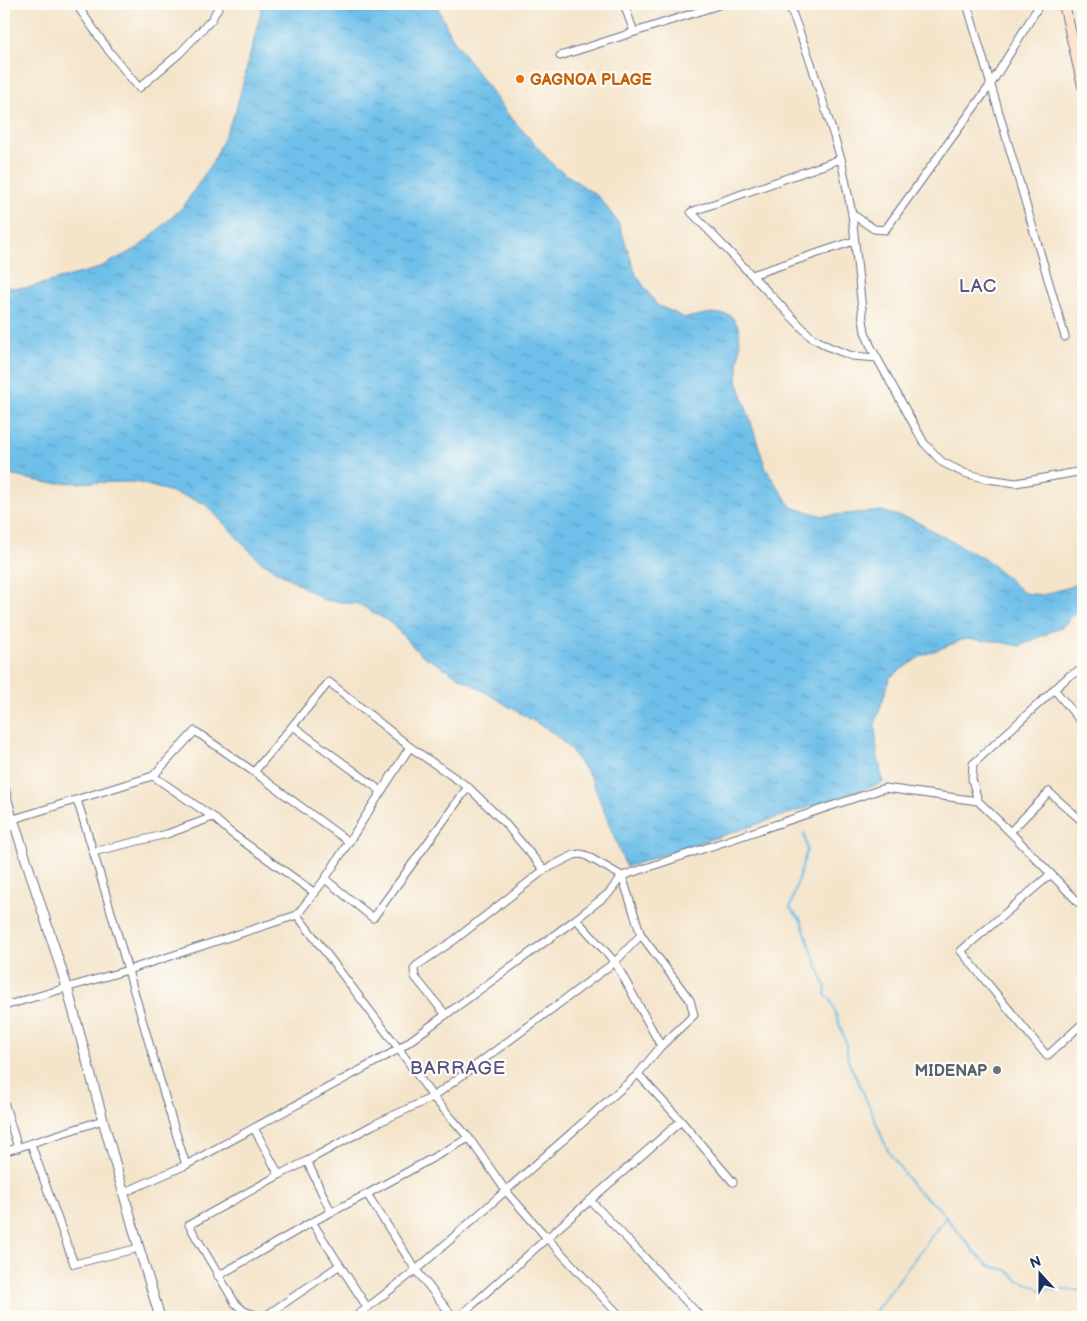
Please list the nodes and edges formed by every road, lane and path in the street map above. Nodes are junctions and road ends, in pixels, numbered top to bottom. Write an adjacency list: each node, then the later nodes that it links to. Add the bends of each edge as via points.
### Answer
1 (76, 4): 2 (street, via 139,88 180,53 212,18)
2 (220, 4)
3 (624, 4): 11 (street)
4 (722, 4): 11 (street)
5 (789, 4): 15 (street)
6 (967, 4): 13 (street)
7 (1040, 4): 13 (street)
8 (1064, 4): 14 (main road)
9 (1081, 4): 10 (street)
10 (1083, 11)
11 (634, 32): 12 (street)
12 (560, 56)
13 (991, 84): 16 (street, via 885,230 874,229); 19 (street)
14 (1083, 86)
15 (841, 159): 16 (street); 18 (street, via 691,212)
16 (852, 214): 17 (street)
17 (854, 241): 18 (street); 20 (street, via 865,332)
18 (752, 275): 20 (street, via 810,337 852,356)
19 (1065, 337)
20 (877, 358): 21 (street, via 924,443 942,462 964,473 1016,483)
21 (1083, 471)
22 (1083, 669): 23 (street)
23 (1054, 689): 24 (street); 33 (street, via 974,764 972,779)
24 (1083, 724)
25 (293, 726): 26 (street, via 329,682); 27 (street); 31 (street)
26 (410, 747): 30 (street); 31 (street)
27 (254, 772): 28 (street, via 195,731); 39 (street)
28 (153, 776): 32 (street); 34 (street)
29 (4, 784): 35 (street)
30 (468, 787): 41 (street, via 503,821); 44 (street, via 373,918)
31 (381, 791): 39 (street)
32 (77, 800): 35 (street); 40 (street)
33 (978, 801): 38 (street); 43 (street, via 885,788)
34 (213, 817): 40 (street, via 167,834); 45 (street)
35 (13, 819): 36 (street); 52 (street)
36 (4, 822)
37 (1083, 822): 38 (street, via 1049,792)
38 (1010, 832): 42 (street)
39 (349, 842): 44 (street)
40 (93, 852): 51 (street)
41 (544, 870): 43 (street, via 580,854); 54 (street, via 453,942 416,966 415,977)
42 (1051, 874): 46 (street); 55 (street, via 961,951 1047,1056)
43 (622, 876): 48 (street, via 609,893); 49 (street)
44 (325, 879): 45 (street)
45 (315, 893): 47 (street)
46 (1083, 907)
47 (297, 915): 51 (street); 57 (street)
48 (576, 919): 50 (street); 54 (street)
49 (641, 935): 50 (street); 56 (street, via 690,1000 694,1015)
50 (615, 962): 56 (street); 59 (street)
51 (128, 970): 52 (street); 69 (street)
52 (68, 987): 53 (street); 61 (street)
53 (4, 1006)
54 (446, 1015): 57 (street)
55 (1083, 1024)
56 (661, 1046): 58 (street)
57 (399, 1049): 59 (street); 63 (street)
58 (638, 1074): 62 (street); 72 (street)
59 (433, 1096): 64 (street); 68 (street)
60 (4, 1102): 66 (street)
61 (103, 1120): 65 (street); 73 (street)
62 (681, 1121): 71 (street); 75 (street)
63 (254, 1128): 69 (street); 70 (street)
64 (469, 1138): 72 (street); 74 (street)
65 (31, 1144): 66 (street); 79 (street, via 74,1264)
66 (18, 1148): 67 (street)
67 (4, 1152)
68 (307, 1161): 70 (street); 76 (street)
69 (186, 1165): 73 (street)
70 (279, 1174): 82 (street, via 189,1225)
71 (732, 1182)
72 (506, 1191): 78 (street); 81 (street)
73 (123, 1193): 79 (street)
74 (367, 1194): 76 (street); 81 (street)
75 (590, 1200): 78 (street); 90 (street)
76 (331, 1212): 77 (street)
77 (312, 1222): 80 (street); 82 (street)
78 (546, 1238): 88 (street); 89 (street)
79 (138, 1248): 84 (street)
80 (340, 1265): 83 (street); 85 (street)
81 (416, 1270): 83 (street); 87 (street)
82 (218, 1276): 85 (street, via 235,1303 244,1311)
83 (367, 1307): 86 (street)
84 (160, 1317)
85 (263, 1317)
86 (355, 1317)
87 (453, 1317)
88 (459, 1317)
89 (621, 1317)
90 (701, 1317)

